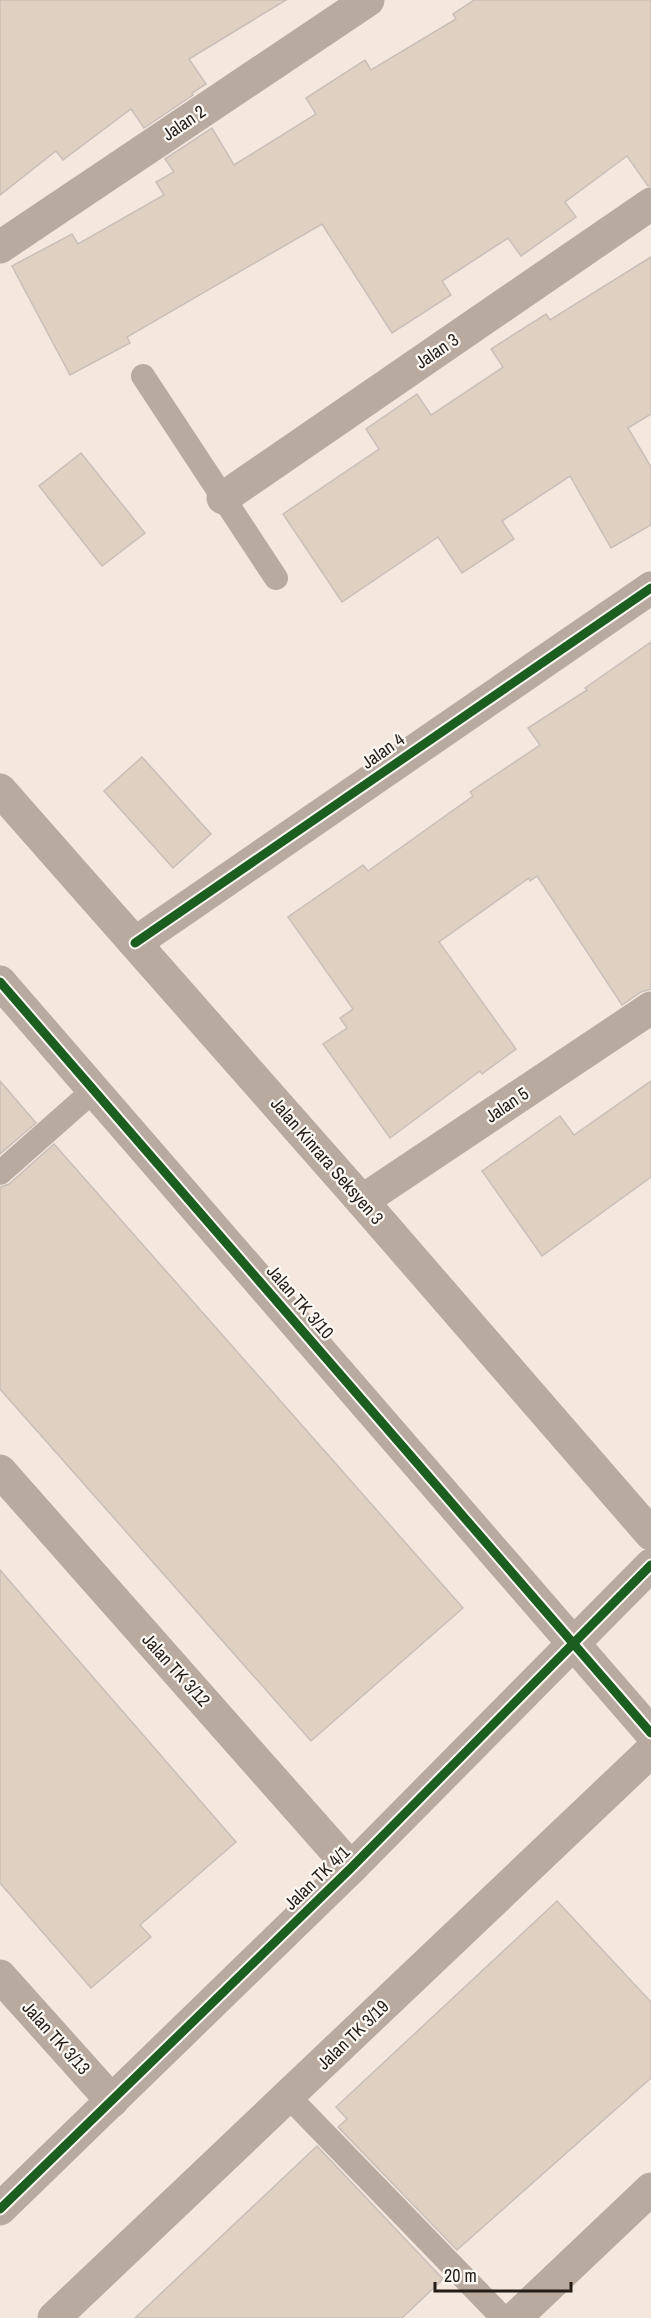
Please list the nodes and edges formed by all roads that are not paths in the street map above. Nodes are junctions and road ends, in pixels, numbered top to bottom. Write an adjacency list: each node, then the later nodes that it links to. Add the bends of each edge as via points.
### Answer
1 (368, 0): 3 (street, Jalan 2)
2 (651, 204): 5 (street, Jalan 3)
3 (0, 247)
4 (143, 376): 5 (lane)
5 (223, 498): 6 (lane)
6 (276, 578)
7 (651, 588): 9 (street, Jalan 4)
8 (0, 790): 9 (street, Jalan Kinrara Seksyen 3)
9 (135, 943): 14 (street, Jalan Kinrara Seksyen 3)
10 (0, 982): 12 (street, Jalan TK 3/10)
11 (651, 1008): 14 (street, Jalan 5)
12 (94, 1090): 13 (lane); 18 (street, Jalan TK 3/10)
13 (0, 1173)
14 (362, 1201): 16 (street, Jalan Kinrara Seksyen 3)
15 (0, 1472): 21 (street, Jalan TK 3/12)
16 (651, 1534)
17 (651, 1566): 18 (street, Jalan TK 4/1)
18 (574, 1643): 19 (street, Jalan TK 3/10); 21 (street, Jalan TK 4/1)
19 (651, 1733)
20 (651, 1751): 23 (street, Jalan TK 3/19)
21 (351, 1868): 24 (street, Jalan TK 4/1)
22 (0, 1976): 24 (street, Jalan TK 3/13)
23 (288, 2096): 27 (street, Jalan TK 3/19); 28 (lane)
24 (112, 2101): 26 (street, Jalan TK 4/1)
25 (651, 2189): 29 (street)
26 (0, 2209)
27 (54, 2318)
28 (503, 2318)
29 (515, 2318)

